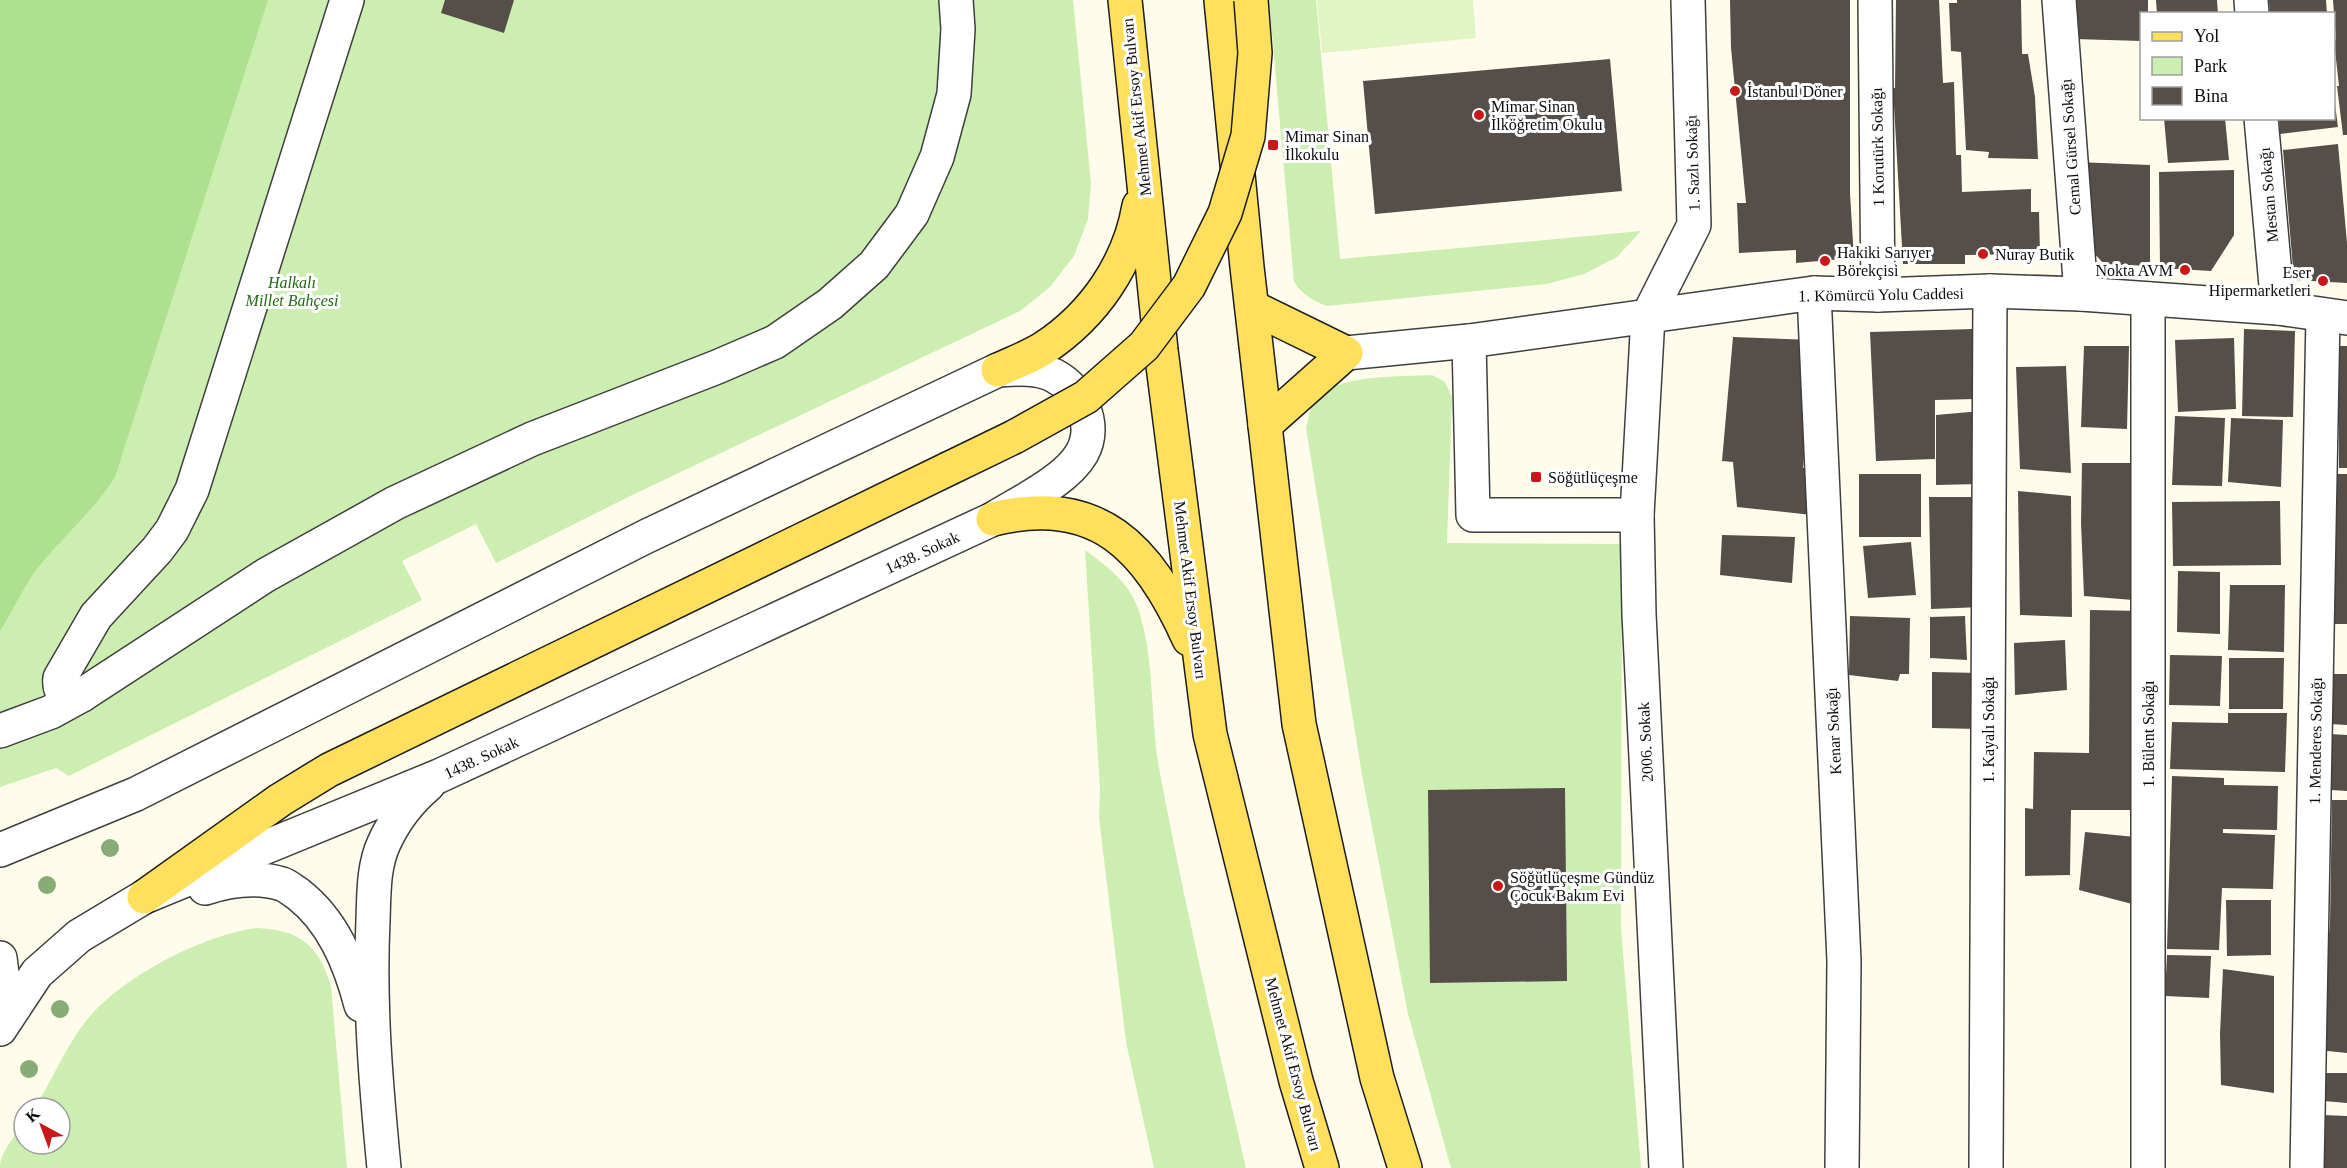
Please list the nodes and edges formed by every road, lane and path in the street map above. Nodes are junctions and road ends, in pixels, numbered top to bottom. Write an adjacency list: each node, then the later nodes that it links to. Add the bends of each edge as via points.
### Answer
1 (347, 0): 27 (street, via 192,490 172,530 96,616 60,678 59,687 65,695)
2 (956, 0): 27 (street, via 954,94 937,157 912,214 874,265 830,304 776,342 532,439 395,503 266,575)
3 (1125, 0): 10 (main road, Mehmet Akif Ersoy Bulvarı)
4 (1221, 0): 16 (main road)
5 (1251, 0): 31 (main road, bridge, via 1255,53 1248,136 1226,213 1189,286 1144,346 1086,397 1014,437 339,765 280,800)
6 (1688, 0): 18 (street, 1. Sazlı Sokağı, via 1694,225)
7 (1875, 0): 14 (street, 1 Korutürk Sokağı)
8 (2059, 0): 13 (street, Cemal Gürsel Sokağı)
9 (2261, 120): 17 (street, Mestan Sokağı)
10 (1144, 180): 22 (main road, via 1135,232 1113,278 1081,318 1043,348); 26 (main road, Mehmet Akif Ersoy Bulvarı)
11 (1990, 291): 13 (street, 1. Kömürcü Yolu Caddesi); 14 (street, 1. Kömürcü Yolu Caddesi); 41 (street, 1. Kayalı Sokağı)
12 (1814, 293): 14 (street, 1. Kömürcü Yolu Caddesi); 18 (street, 1. Kömürcü Yolu Caddesi); 40 (street, Kenar Sokağı, via 1844,961)
13 (2081, 294): 15 (street, 1. Kömürcü Yolu Caddesi)
14 (1878, 295)
15 (2148, 299): 17 (street, 1. Kömürcü Yolu Caddesi); 42 (street, 1. Bülent Sokağı)
16 (1252, 307): 21 (main road); 23 (main road)
17 (2278, 308): 19 (street, 1. Kömürcü Yolu Caddesi)
18 (1648, 316): 20 (street, 1. Kömürcü Yolu Caddesi); 24 (street, 2006. Sokak)
19 (2335, 316): 43 (street, 1. Menderes Sokağı)
20 (1469, 341): 21 (street, 1. Kömürcü Yolu Caddesi); 24 (street, via 1473,515)
21 (1346, 353): 23 (main road)
22 (998, 370): 25 (street, 1438. Sokak, via 1025,369 1052,375 1071,388 1084,407 1089,429 1082,453 1065,471); 30 (street, via 647,536 136,794)
23 (1265, 425): 38 (main road, via 1299,724 1377,1078)
24 (1637, 515): 39 (street, 2006. Sokak)
25 (993, 519): 26 (main road, via 1016,514 1061,514 1107,529 1126,542 1143,559 1169,598); 29 (street, 1438. Sokak)
26 (1202, 674): 37 (main road, Mehmet Akif Ersoy Bulvarı, via 1210,734 1296,1081)
27 (82, 695): 28 (street, via 51,712)
28 (0, 731)
29 (440, 776): 31 (street, 1438. Sokak); 35 (street, via 416,796 397,820 375,874 370,972)
30 (0, 850)
31 (144, 897): 34 (street, 1438. Sokak, via 79,936 37,973); 35 (street, via 193,892 243,879 284,884 314,909 345,956)
32 (0, 958): 33 (street, via 5,996)
33 (0, 1018)
34 (0, 1029)
35 (373, 1048): 36 (street)
36 (384, 1168)
37 (1322, 1168)
38 (1405, 1168)
39 (1666, 1168)
40 (1842, 1168)
41 (1986, 1168)
42 (2148, 1168)
43 (2307, 1168)

